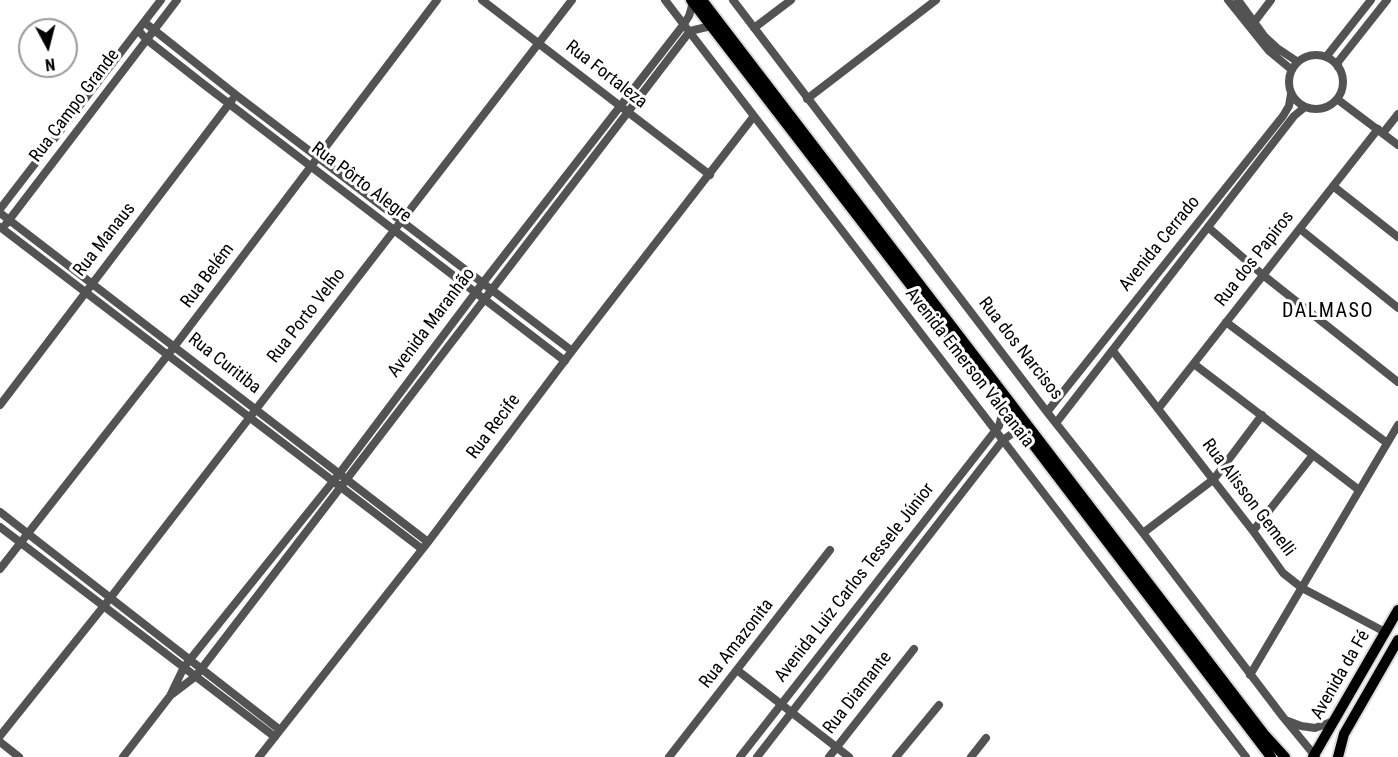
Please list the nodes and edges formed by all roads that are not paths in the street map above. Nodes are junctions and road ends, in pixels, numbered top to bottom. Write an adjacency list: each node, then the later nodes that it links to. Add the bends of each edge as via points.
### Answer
1 (161, 0): 16 (street, Rua Campo Grande)
2 (177, 0): 22 (street, Rua Campo Grande)
3 (437, 0): 47 (street, Rua Belém)
4 (482, 0): 24 (street, Rua Fortaleza)
5 (572, 0): 24 (street, Rua Porto Velho)
6 (665, 0): 19 (street, Avenida Emerson Valcanaia)
7 (733, 0): 20 (street, Rua dos Narcisos)
8 (791, 0): 20 (street)
9 (936, 0): 35 (street)
10 (1228, 0): 17 (street)
11 (1238, 0): 17 (street)
12 (1271, 0): 17 (street)
13 (1371, 0): 25 (street)
14 (1387, 0): 28 (street)
15 (695, 1): 18 (main road); 19 (street, Avenida Maranhão); 142 (main road)
16 (144, 22): 21 (street, Rua Campo Grande); 22 (street, Rua Pôrto Alegre)
17 (1252, 25): 27 (street); 30 (street, via 1269,51)
18 (711, 26): 19 (street); 80 (main road)
19 (687, 27): 38 (street, Avenida Maranhão); 40 (street, Avenida Maranhão); 42 (street, Avenida Emerson Valcanaia)
20 (754, 28): 35 (street, Rua dos Narcisos)
21 (138, 30): 23 (street, Rua Pôrto Alegre); 53 (street, Rua Campo Grande)
22 (154, 30): 23 (street, Rua Campo Grande); 26 (street, Rua Pôrto Alegre)
23 (146, 39): 29 (street, Rua Pôrto Alegre); 54 (street, Rua Campo Grande)
24 (537, 43): 38 (street, Rua Fortaleza); 55 (street, Rua Porto Velho)
25 (1326, 57): 27 (street, via 1311,56); 28 (street)
26 (189, 58): 29 (street); 31 (street, Rua Pôrto Alegre)
27 (1298, 62): 30 (street)
28 (1338, 66): 36 (street, via 1343,80)
29 (181, 67): 32 (street, Rua Pôrto Alegre)
30 (1292, 69): 33 (street)
31 (209, 75): 32 (street); 34 (street, Rua Pôrto Alegre)
32 (202, 83): 37 (street, Rua Pôrto Alegre)
33 (1291, 94): 39 (street); 82 (street, Avenida Cerrado, via 1283,116)
34 (236, 95): 37 (street, Rua Manaus); 43 (street, Rua Pôrto Alegre)
35 (807, 99): 82 (street, Rua dos Narcisos)
36 (1337, 99): 39 (street, via 1325,108); 45 (street)
37 (230, 104): 44 (street, Rua Pôrto Alegre); 64 (street, Rua Manaus)
38 (619, 106): 40 (street, Rua Fortaleza); 65 (street, Avenida Maranhão)
39 (1305, 107): 56 (street, Avenida Cerrado, via 1294,116)
40 (628, 113): 49 (street, Rua Fortaleza); 66 (street, Avenida Maranhão)
41 (1398, 114): 45 (street, Rua dos Papiros)
42 (754, 116): 49 (street, Rua Recife); 87 (street, Avenida Emerson Valcanaia)
43 (271, 121): 44 (street); 47 (street, Rua Pôrto Alegre)
44 (264, 130): 48 (street, Rua Pôrto Alegre)
45 (1381, 131): 46 (street); 51 (street, Rua dos Papiros)
46 (1398, 145)
47 (319, 158): 48 (street, Rua Belém); 50 (street, Rua Pôrto Alegre)
48 (312, 167): 52 (street, Rua Pôrto Alegre); 72 (street, Rua Belém)
49 (710, 176): 73 (street, Rua Recife)
50 (352, 182): 52 (street); 55 (street, Rua Pôrto Alegre)
51 (1333, 186): 58 (street, Rua dos Papiros); 61 (street)
52 (345, 191): 59 (street, Rua Pôrto Alegre)
53 (0, 211): 54 (street, Rua Curitiba)
54 (9, 220): 57 (street, Rua Campo Grande); 60 (street, Rua Curitiba)
55 (401, 220): 59 (street, Rua Porto Velho); 65 (street, Rua Pôrto Alegre)
56 (1209, 228): 63 (street); 74 (street, Avenida Cerrado)
57 (1, 229): 62 (street, Rua Curitiba)
58 (1300, 229): 63 (street, Rua dos Papiros); 70 (street)
59 (394, 230): 68 (street, Rua Pôrto Alegre); 83 (street, Rua Porto Velho)
60 (30, 236): 62 (street); 64 (street, Rua Curitiba)
61 (1398, 237)
62 (23, 244): 67 (street, Rua Curitiba)
63 (1263, 275): 71 (street, Rua dos Papiros); 78 (street)
64 (93, 284): 67 (street, Rua Manaus); 72 (street, Rua Curitiba)
65 (482, 284): 66 (street, Rua Pôrto Alegre); 68 (street, Avenida Maranhão)
66 (490, 290): 69 (street, Avenida Maranhão); 73 (street, Rua Pôrto Alegre)
67 (86, 292): 75 (street, Rua Curitiba); 79 (street, Rua Manaus)
68 (475, 292): 69 (street, Rua Pôrto Alegre); 92 (street, Avenida Maranhão)
69 (484, 299): 76 (street, Rua Pôrto Alegre); 94 (street, Avenida Maranhão)
70 (1398, 308)
71 (1226, 322): 77 (street, Rua dos Papiros); 90 (street)
72 (174, 347): 75 (street, Rua Belém); 83 (street, Rua Curitiba)
73 (572, 351): 76 (street, Rua Recife)
74 (1113, 351): 81 (street, Rua Alisson Gemelli); 85 (street, Avenida Cerrado)
75 (168, 354): 83 (street, Rua Curitiba); 99 (street, Rua Belém)
76 (565, 361): 102 (street, Rua Recife)
77 (1194, 363): 81 (street, Rua dos Papiros); 84 (street)
78 (1398, 382)
79 (0, 405)
80 (1004, 407): 87 (street, Avenida Luiz Carlos Tessele Júnior); 88 (main road)
81 (1158, 409): 93 (street, Rua Alisson Gemelli)
82 (1047, 412): 85 (street, Rua dos Narcisos)
83 (253, 413): 92 (street, Rua Curitiba); 106 (street, Rua Porto Velho)
84 (1262, 415): 91 (street); 93 (street)
85 (1056, 423): 100 (street, Rua dos Narcisos)
86 (1397, 429): 90 (street)
87 (996, 430): 89 (street, Avenida Emerson Valcanaia); 119 (street, Avenida Luiz Carlos Tessele Júnior)
88 (1024, 433): 89 (street, via 1013,433); 141 (main road)
89 (1003, 440): 121 (street, Avenida Luiz Carlos Tessele Júnior); 140 (street, Avenida Emerson Valcanaia)
90 (1387, 443): 95 (street)
91 (1313, 455): 95 (street); 98 (street)
92 (336, 477): 94 (street, Rua Curitiba); 112 (street, Avenida Maranhão)
93 (1214, 479): 98 (street, Rua Alisson Gemelli); 100 (street)
94 (345, 484): 102 (street, Rua Curitiba); 114 (street, Avenida Maranhão)
95 (1359, 490): 105 (street)
96 (0, 512): 99 (street)
97 (0, 527): 101 (street)
98 (1253, 531): 105 (street, Rua Alisson Gemelli, via 1280,569)
99 (28, 533): 101 (street, Rua Belém); 106 (street)
100 (1143, 533): 116 (street, Rua dos Narcisos)
101 (20, 543): 104 (street, Rua Belém); 107 (street)
102 (425, 545): 124 (street, Rua Recife)
103 (830, 550): 115 (street, Rua Amazonita)
104 (0, 569)
105 (1302, 588): 109 (street, Rua Alisson Gemelli); 116 (street)
106 (111, 597): 107 (street, Rua Porto Velho); 112 (street)
107 (103, 607): 113 (street); 125 (street, Rua Porto Velho)
108 (1398, 610): 109 (main road, Avenida da Fé)
109 (1385, 632): 123 (main road, Avenida da Fé)
110 (1398, 640): 143 (main road, Avenida da Fé, via 1347,729)
111 (914, 649): 128 (street, Rua Diamante)
112 (191, 659): 113 (street, Avenida Maranhão); 114 (street)
113 (184, 667): 117 (street); 118 (street, Avenida Maranhão)
114 (202, 668): 117 (street, Avenida Maranhão); 124 (street)
115 (737, 670): 119 (street); 133 (street, Rua Amazonita)
116 (1250, 675): 122 (street, Rua dos Narcisos)
117 (199, 679): 118 (street, Avenida Maranhão); 124 (street)
118 (171, 696): 131 (street)
119 (781, 704): 121 (street); 134 (street, Avenida Luiz Carlos Tessele Júnior)
120 (939, 705): 138 (street)
121 (792, 712): 128 (street); 135 (street, Avenida Luiz Carlos Tessele Júnior)
122 (1282, 717): 123 (street, via 1307,727 1322,727); 129 (street, Rua dos Narcisos)
123 (1334, 721): 129 (main road, Avenida da Fé)
124 (278, 734): 132 (street, Rua Recife)
125 (0, 736)
126 (986, 738): 139 (street)
127 (0, 742): 130 (street)
128 (837, 747): 136 (street, Rua Diamante); 137 (street)
129 (1314, 756)
130 (19, 757)
131 (123, 757)
132 (259, 757)
133 (669, 757)
134 (740, 757)
135 (757, 757)
136 (829, 757)
137 (849, 757)
138 (896, 757)
139 (971, 757)
140 (1246, 757)
141 (1271, 757)
142 (1285, 757)
143 (1338, 757)

